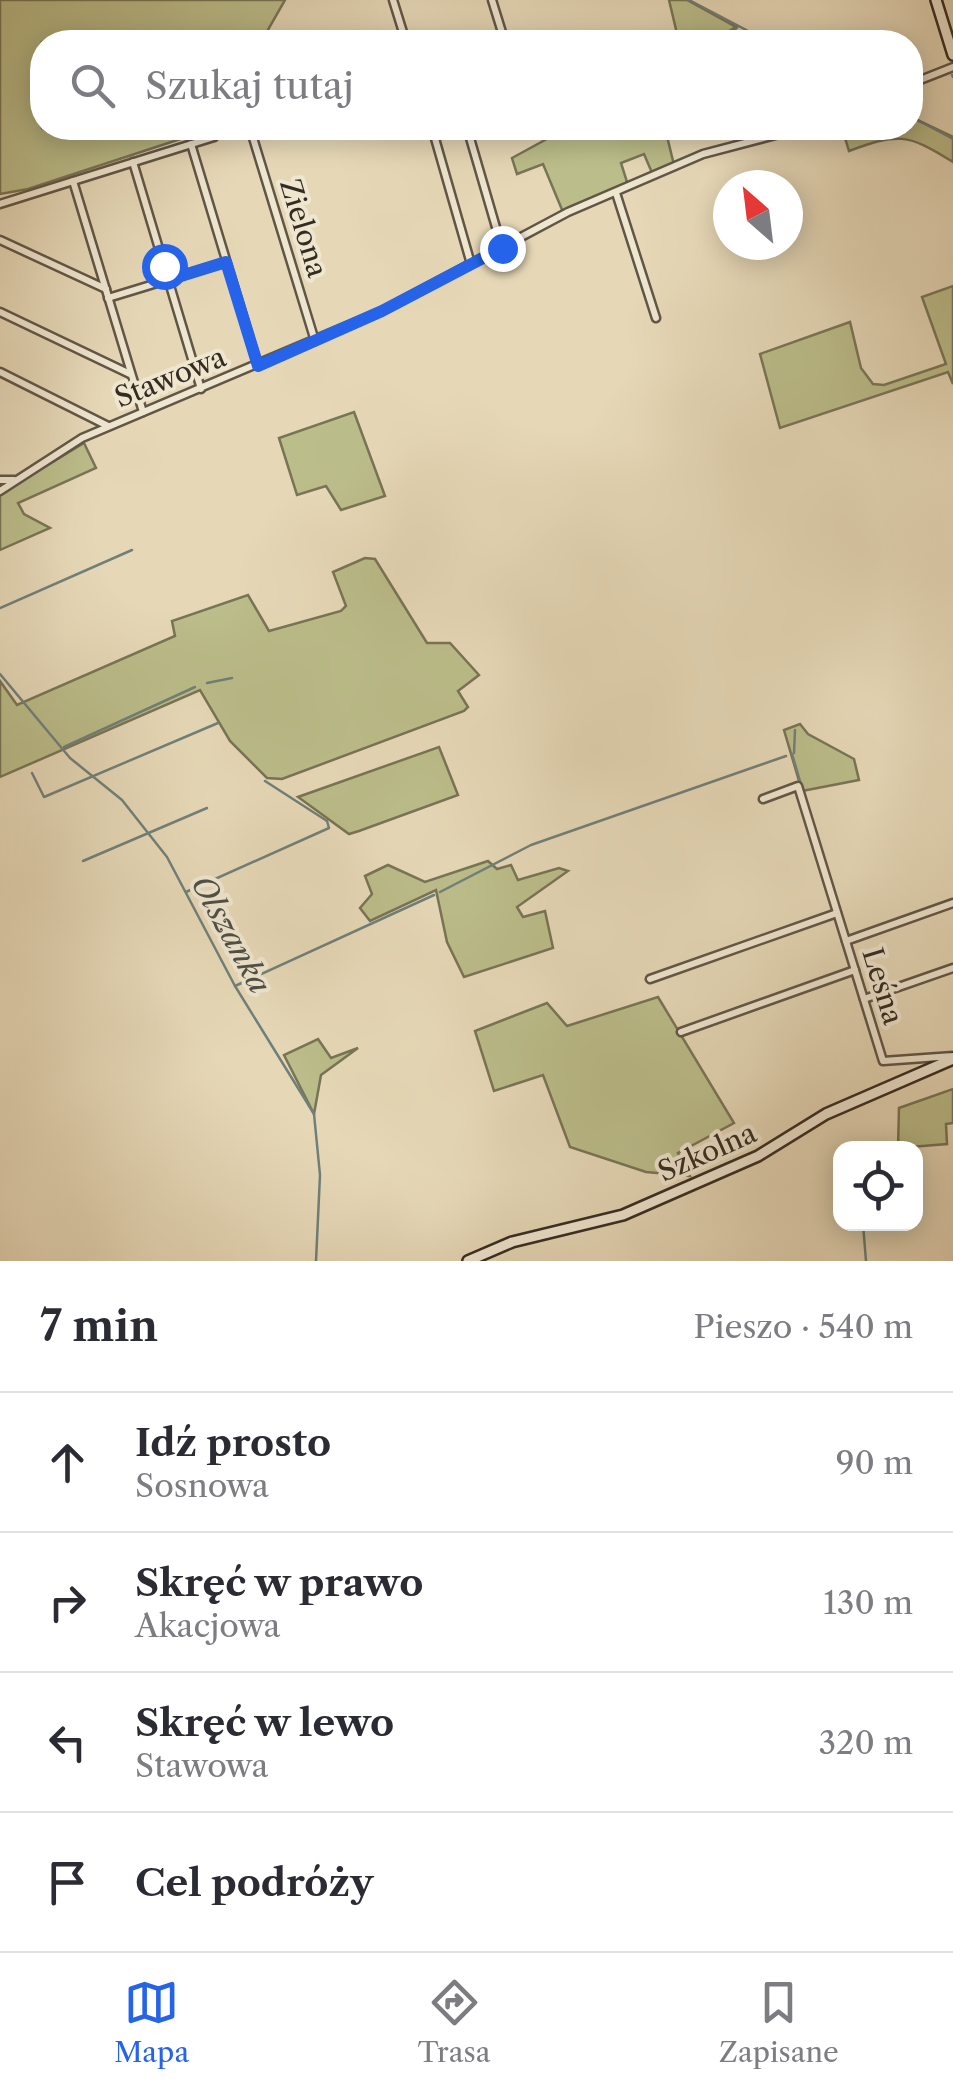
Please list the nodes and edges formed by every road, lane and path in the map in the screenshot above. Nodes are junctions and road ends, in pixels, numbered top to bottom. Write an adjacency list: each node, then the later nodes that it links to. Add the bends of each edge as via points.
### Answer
1 (393, 0): 4 (street)
2 (492, 0): 5 (street)
3 (936, 0): 6 (street)
4 (402, 30)
5 (502, 30)
6 (953, 55)
7 (953, 66): 8 (street)
8 (923, 79)
9 (204, 140): 14 (street)
10 (254, 140): 28 (street, Zielona)
11 (436, 140): 22 (street)
12 (471, 140): 20 (street)
13 (757, 140): 17 (street, Stawowa, via 704,154)
14 (191, 144): 15 (street); 21 (street)
15 (133, 162): 16 (street); 23 (street)
16 (73, 181): 18 (street); 24 (street)
17 (616, 194): 20 (street, Stawowa); 27 (street)
18 (0, 204)
19 (0, 240): 24 (street)
20 (502, 248): 22 (street, Stawowa)
21 (226, 262): 23 (street); 29 (street)
22 (472, 264): 28 (street, Stawowa)
23 (168, 280): 25 (street); 32 (street)
24 (106, 289): 25 (street)
25 (108, 298): 31 (street)
26 (0, 312): 31 (street)
27 (656, 318)
28 (315, 341): 29 (street, Stawowa)
29 (258, 366): 32 (street, Stawowa)
30 (0, 372): 34 (street)
31 (131, 374): 33 (street)
32 (201, 389): 33 (street, Stawowa)
33 (142, 412): 34 (street, Stawowa)
34 (108, 426): 36 (street, Stawowa)
35 (0, 480): 36 (street)
36 (15, 480): 37 (street, Stawowa)
37 (0, 491)
38 (762, 799): 40 (street, Leśna, via 798,786)
39 (953, 904): 41 (street)
40 (838, 913): 41 (street, Leśna); 44 (street)
41 (846, 941): 43 (street, Leśna)
42 (953, 968): 45 (street)
43 (855, 970): 45 (street, Leśna); 46 (street)
44 (650, 980)
45 (864, 999): 48 (street, Leśna, via 883,1061)
46 (681, 1032)
47 (953, 1058): 48 (street, Szkolna)
48 (938, 1061): 49 (street, Szkolna, via 826,1114 758,1156 623,1215 512,1242)
49 (468, 1261)

